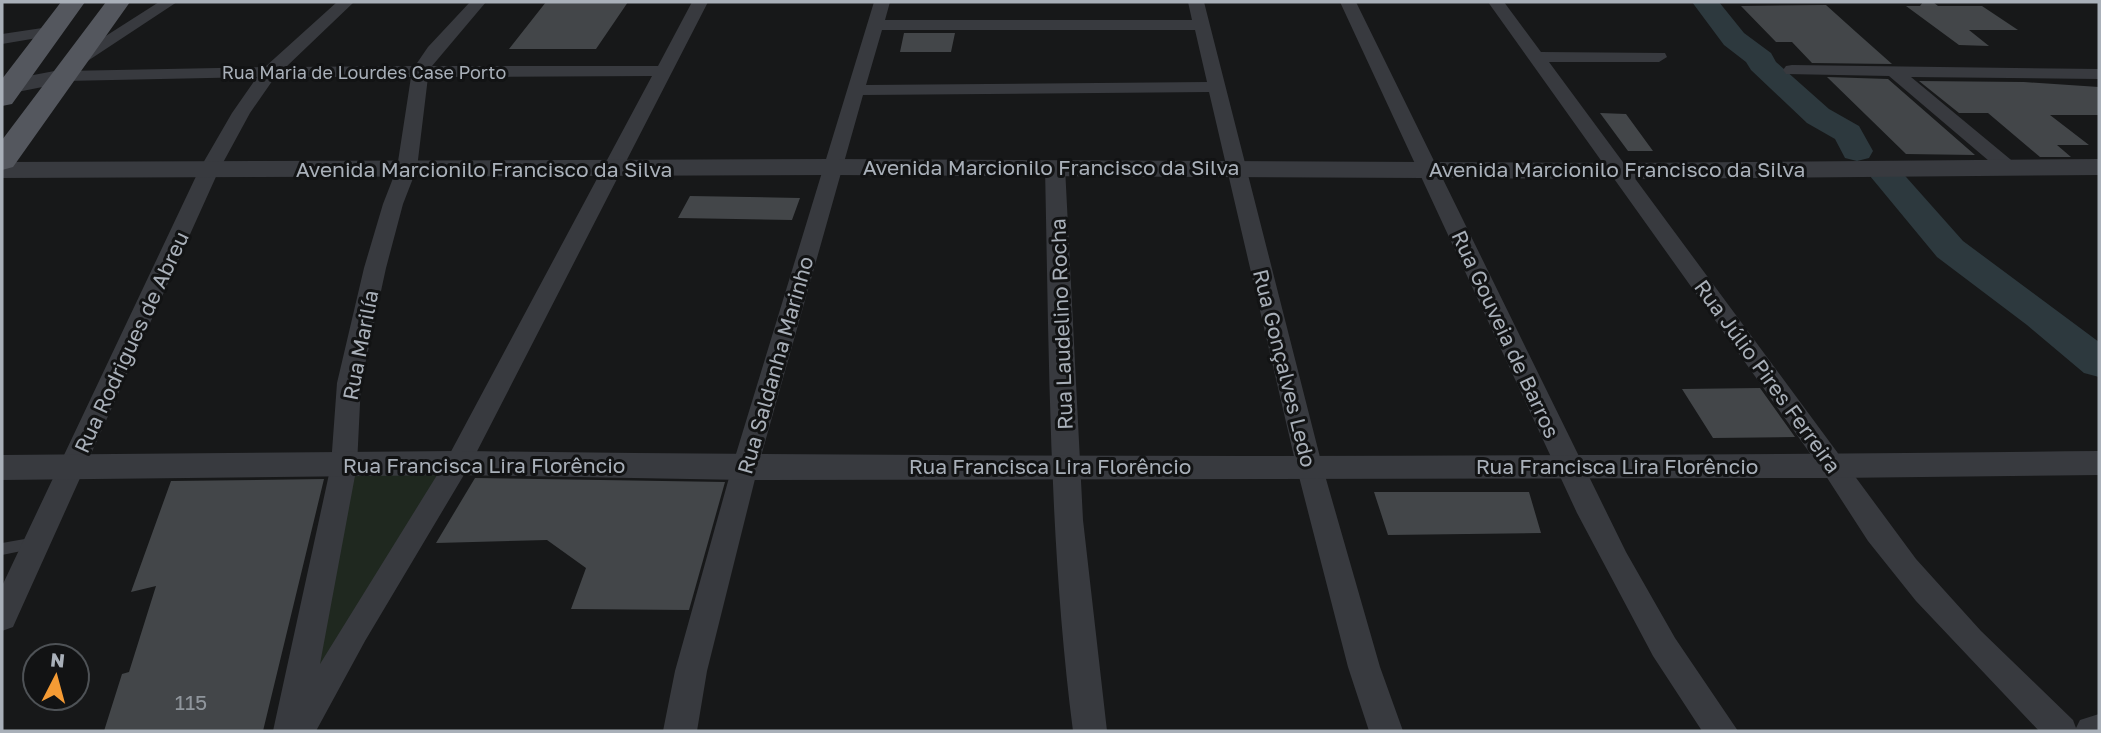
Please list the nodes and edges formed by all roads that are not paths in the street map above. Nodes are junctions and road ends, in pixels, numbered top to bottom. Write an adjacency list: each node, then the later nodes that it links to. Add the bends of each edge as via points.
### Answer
1 (73, 2): 13 (main road)
2 (118, 2): 17 (main road)
3 (169, 2): 17 (street)
4 (346, 2): 21 (street, Rua Rodrigues de Abreu)
5 (478, 2): 22 (street)
6 (700, 2): 19 (street)
7 (881, 2): 11 (street, Rua Saldanha Marinho)
8 (1196, 2): 12 (street, Rua Gonçalves Ledo)
9 (1348, 2): 35 (street, Rua Gouveia de Barros)
10 (1496, 2): 15 (street, Rua Júlio Pires Ferreira)
11 (875, 25): 12 (street); 25 (street, Rua Saldanha Marinho)
12 (1201, 25): 24 (street, Rua Gonçalves Ledo)
13 (49, 32): 14 (street); 26 (main road)
14 (2, 39)
15 (1535, 57): 16 (street); 38 (street, Rua Júlio Pires Ferreira)
16 (1660, 57)
17 (70, 69): 21 (street, Rua Maria de Lourdes Case Porto); 26 (street); 27 (main road)
18 (1792, 70): 20 (street)
19 (663, 71): 22 (street, Rua Maria de Lourdes Case Porto); 34 (street)
20 (1892, 71): 23 (street); 33 (street)
21 (270, 72): 22 (street, Rua Maria de Lourdes Case Porto); 37 (street, Rua Rodrigues de Abreu)
22 (420, 72): 32 (street, Rua Marilía)
23 (2099, 74)
24 (1216, 87): 25 (street); 30 (street, Rua Gonçalves Ledo)
25 (857, 90): 28 (street, Rua Saldanha Marinho)
26 (4, 91)
27 (2, 161)
28 (832, 167): 29 (street, Avenida Marcionilo Francisco da Silva); 34 (street, Avenida Marcionilo Francisco da Silva); 46 (street, Rua Saldanha Marinho)
29 (1055, 167): 30 (street, Avenida Marcionilo Francisco da Silva); 42 (street, Rua Laudelino Rocha)
30 (1236, 167): 35 (street, Avenida Marcionilo Francisco da Silva); 43 (street, Rua Gonçalves Ledo)
31 (2099, 167): 33 (street, Avenida Marcionilo Francisco da Silva)
32 (407, 168): 34 (street, Avenida Marcionilo Francisco da Silva); 37 (street, Avenida Marcionilo Francisco da Silva); 41 (street, Rua Marilía, via 375,268 349,383)
33 (2009, 168): 38 (street, Avenida Marcionilo Francisco da Silva)
34 (612, 169): 39 (street)
35 (1428, 169): 38 (street, Avenida Marcionilo Francisco da Silva); 44 (street, Rua Gouveia de Barros)
36 (2, 170): 37 (street, Avenida Marcionilo Francisco da Silva)
37 (209, 170): 48 (street, Rua Rodrigues de Abreu)
38 (1620, 171): 45 (street, Rua Júlio Pires Ferreira)
39 (458, 463): 41 (street, Rua Francisca Lira Florêncio); 46 (street, Rua Francisca Lira Florêncio); 54 (street)
40 (2099, 463): 45 (street, Rua Francisca Lira Florêncio)
41 (344, 465): 48 (street, Rua Francisca Lira Florêncio); 53 (street, Rua Marilía)
42 (1066, 465): 43 (street, Rua Francisca Lira Florêncio); 46 (street, Rua Francisca Lira Florêncio); 56 (street, Rua Laudelino Rocha, via 1079,658)
43 (1309, 465): 44 (street, Rua Francisca Lira Florêncio); 57 (street, Rua Gonçalves Ledo)
44 (1568, 466): 45 (street, Rua Francisca Lira Florêncio); 58 (street, Rua Gouveia de Barros, via 1648,620)
45 (1834, 466): 59 (street, Rua Júlio Pires Ferreira, via 1883,540 1936,604)
46 (745, 467): 55 (street, Rua Saldanha Marinho, via 691,671)
47 (2, 468): 48 (street, Rua Francisca Lira Florêncio)
48 (73, 468): 49 (street, Rua Rodrigues de Abreu)
49 (38, 542): 50 (lane); 51 (street, Rua Rodrigues de Abreu)
50 (2, 549)
51 (2, 618)
52 (2099, 729): 60 (street)
53 (290, 731)
54 (299, 731)
55 (680, 731)
56 (1090, 731)
57 (1386, 731)
58 (1721, 731)
59 (2061, 731)
60 (2092, 731)

